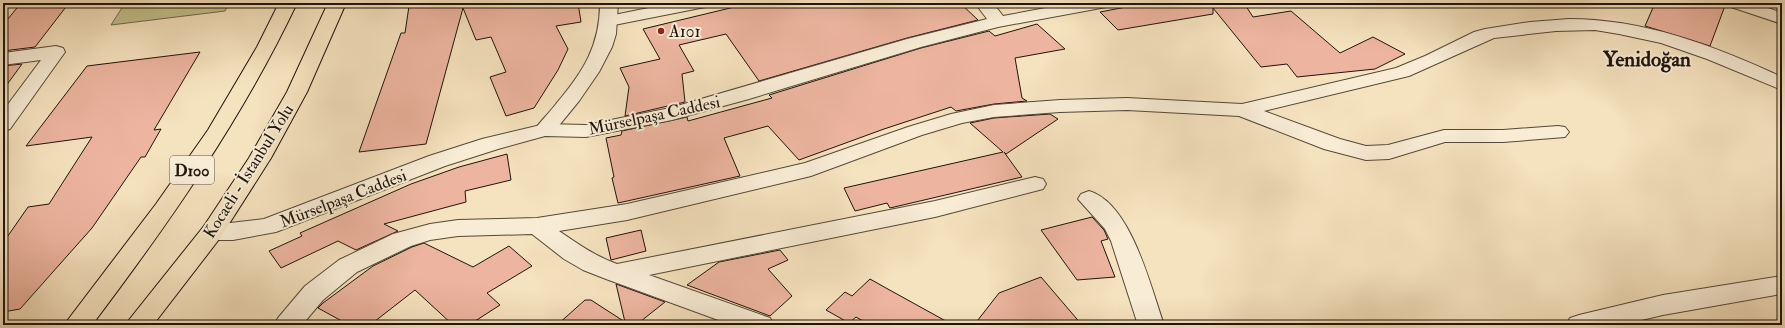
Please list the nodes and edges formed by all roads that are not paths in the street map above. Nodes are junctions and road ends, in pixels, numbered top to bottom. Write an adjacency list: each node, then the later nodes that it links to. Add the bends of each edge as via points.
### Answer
1 (288, 3): 22 (highway, D100, via 235,103 201,157 144,239)
2 (336, 3): 19 (highway, Kocaeli - İstanbul Yolu / D100, via 294,99 260,158)
3 (700, 3): 7 (street)
4 (984, 3): 9 (street)
5 (1101, 3): 9 (street, Mürselpaşa Caddesi)
6 (1736, 3): 8 (street)
7 (609, 12): 14 (street, via 602,50 569,104)
8 (1782, 19)
9 (998, 22): 14 (street, Mürselpaşa Caddesi, via 672,114 586,131)
10 (3, 59): 13 (street, via 56,52)
11 (1782, 84): 12 (street, via 1724,58 1677,42 1615,28 1564,25 1492,33 1402,72)
12 (1242, 110): 15 (street, via 1332,144 1366,153 1389,152 1444,136 1503,136); 18 (street, via 1127,104 994,111 958,118 915,131 826,164 773,179 627,212)
13 (3, 125)
14 (546, 130): 19 (street, Mürselpaşa Caddesi, via 466,151 268,226 233,232)
15 (1558, 132)
16 (1035, 184): 20 (street, via 935,209)
17 (1089, 199): 27 (street, via 1115,225 1123,241)
18 (537, 226): 20 (street, via 573,253); 25 (street, via 458,228 402,240 374,252 330,279 314,293)
19 (212, 232): 23 (highway, Kocaeli - İstanbul Yolu / D100); 24 (highway)
20 (615, 273): 26 (street)
21 (1782, 285): 28 (street, via 1663,306)
22 (77, 325)
23 (138, 325)
24 (144, 325)
25 (287, 325)
26 (762, 325)
27 (1151, 325)
28 (1579, 325)

